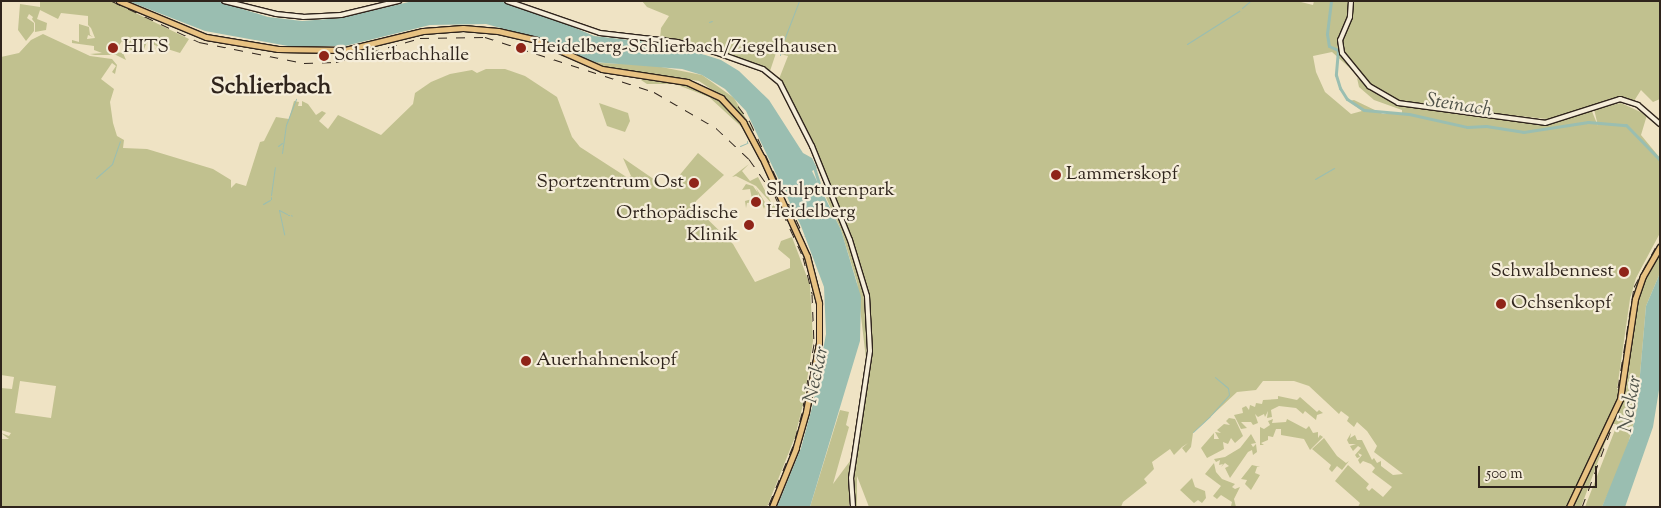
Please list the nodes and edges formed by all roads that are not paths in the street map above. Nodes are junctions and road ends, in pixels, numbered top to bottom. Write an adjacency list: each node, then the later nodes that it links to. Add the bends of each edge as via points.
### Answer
1 (119, 1): 8 (main road, via 202,36 278,49 345,50 420,32 472,28 543,44 602,69 680,80 716,95 745,125 781,197 812,269 820,325 803,425)
2 (224, 1): 3 (main road, via 303,17 341,15)
3 (399, 1)
4 (507, 1): 9 (main road, via 585,29 697,46 770,73 782,86 832,194 867,296 870,344 852,478)
5 (1351, 1): 6 (main road, via 1350,17 1340,40 1342,52 1360,78 1392,100 1428,110 1545,122 1609,100 1624,99 1638,105)
6 (1660, 124)
7 (1660, 247): 10 (main road, via 1643,276 1635,300 1620,399)
8 (772, 507)
9 (853, 507)
10 (1569, 507)

